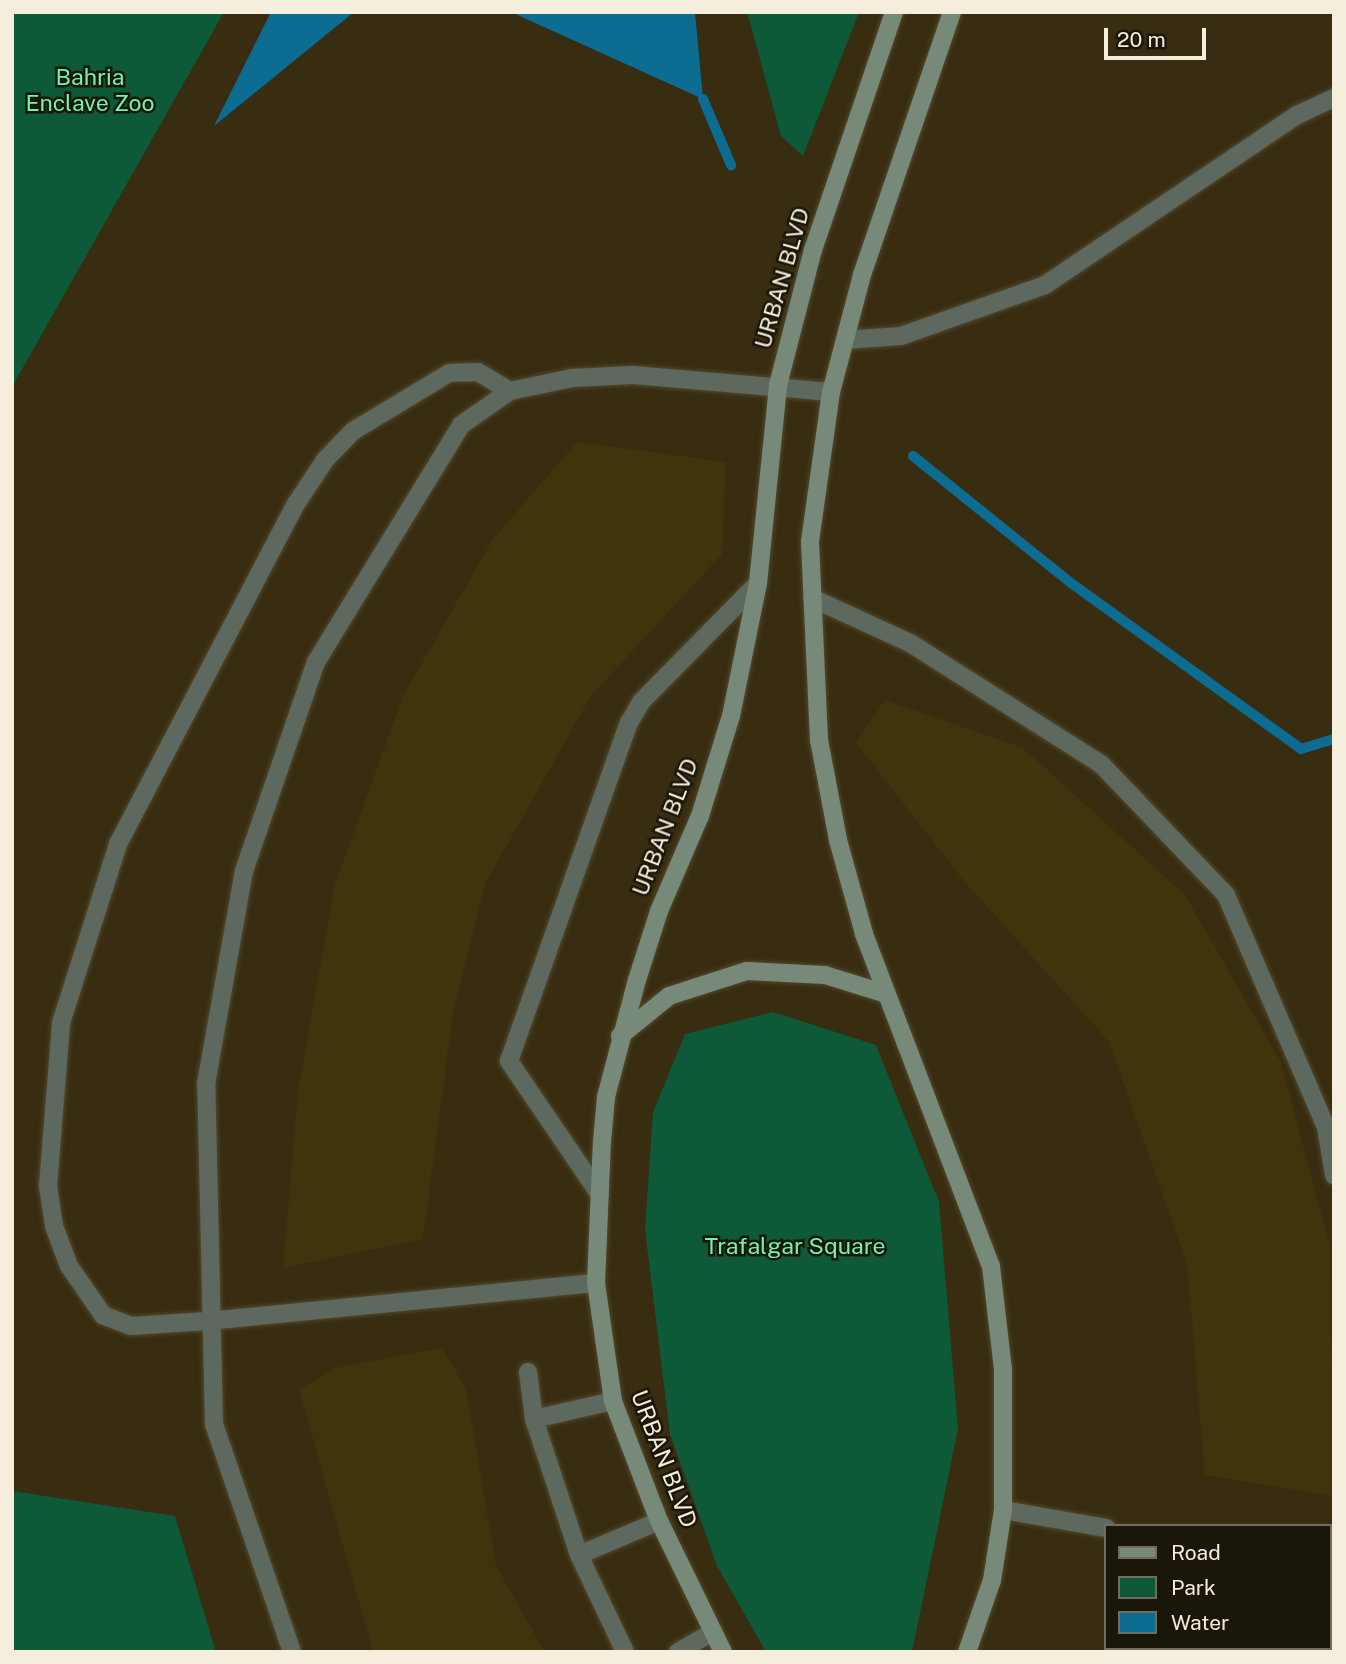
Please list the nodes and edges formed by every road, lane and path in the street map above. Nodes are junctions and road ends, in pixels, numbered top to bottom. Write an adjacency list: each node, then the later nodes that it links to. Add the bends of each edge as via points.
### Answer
1 (894, 12): 5 (street, URBAN BLVD, via 813,250)
2 (952, 12): 4 (street, via 862,275)
3 (1334, 98): 4 (street, via 1297,115 1045,285 901,336)
4 (845, 340): 7 (street)
5 (778, 385): 6 (street, via 633,374 572,378); 7 (street); 8 (street, URBAN BLVD)
6 (510, 391): 15 (street, via 461,425 316,662 244,872 206,1084); 15 (street, via 478,372 449,373 353,431 325,460 296,504 117,844 61,1023 48,1186 54,1226 69,1266 103,1315 131,1326)
7 (831, 392): 9 (street, via 810,542)
8 (758, 583): 11 (street, URBAN BLVD, via 732,716 700,816 659,911); 13 (street, via 641,702 629,723 509,1062)
9 (811, 597): 10 (street, via 818,740 838,840); 12 (street, via 910,643 1101,764 1226,895 1326,1127)
10 (886, 994): 11 (street, via 825,975 747,971 669,996); 19 (street, via 962,1180 991,1266 1003,1369)
11 (620, 1035): 13 (street, URBAN BLVD, via 606,1097)
12 (1334, 1175)
13 (600, 1195): 14 (street, URBAN BLVD)
14 (596, 1283): 15 (street); 17 (street, URBAN BLVD)
15 (208, 1321): 24 (street, via 214,1424)
16 (528, 1372): 18 (street)
17 (614, 1401): 18 (street); 20 (street, URBAN BLVD)
18 (534, 1419): 22 (street)
19 (1003, 1510): 21 (street); 28 (street, via 992,1580)
20 (659, 1521): 22 (street); 23 (street, URBAN BLVD)
21 (1104, 1528)
22 (579, 1555): 25 (street)
23 (712, 1632): 26 (street); 27 (street, URBAN BLVD)
24 (292, 1652)
25 (625, 1652)
26 (678, 1652)
27 (723, 1652)
28 (967, 1652)

